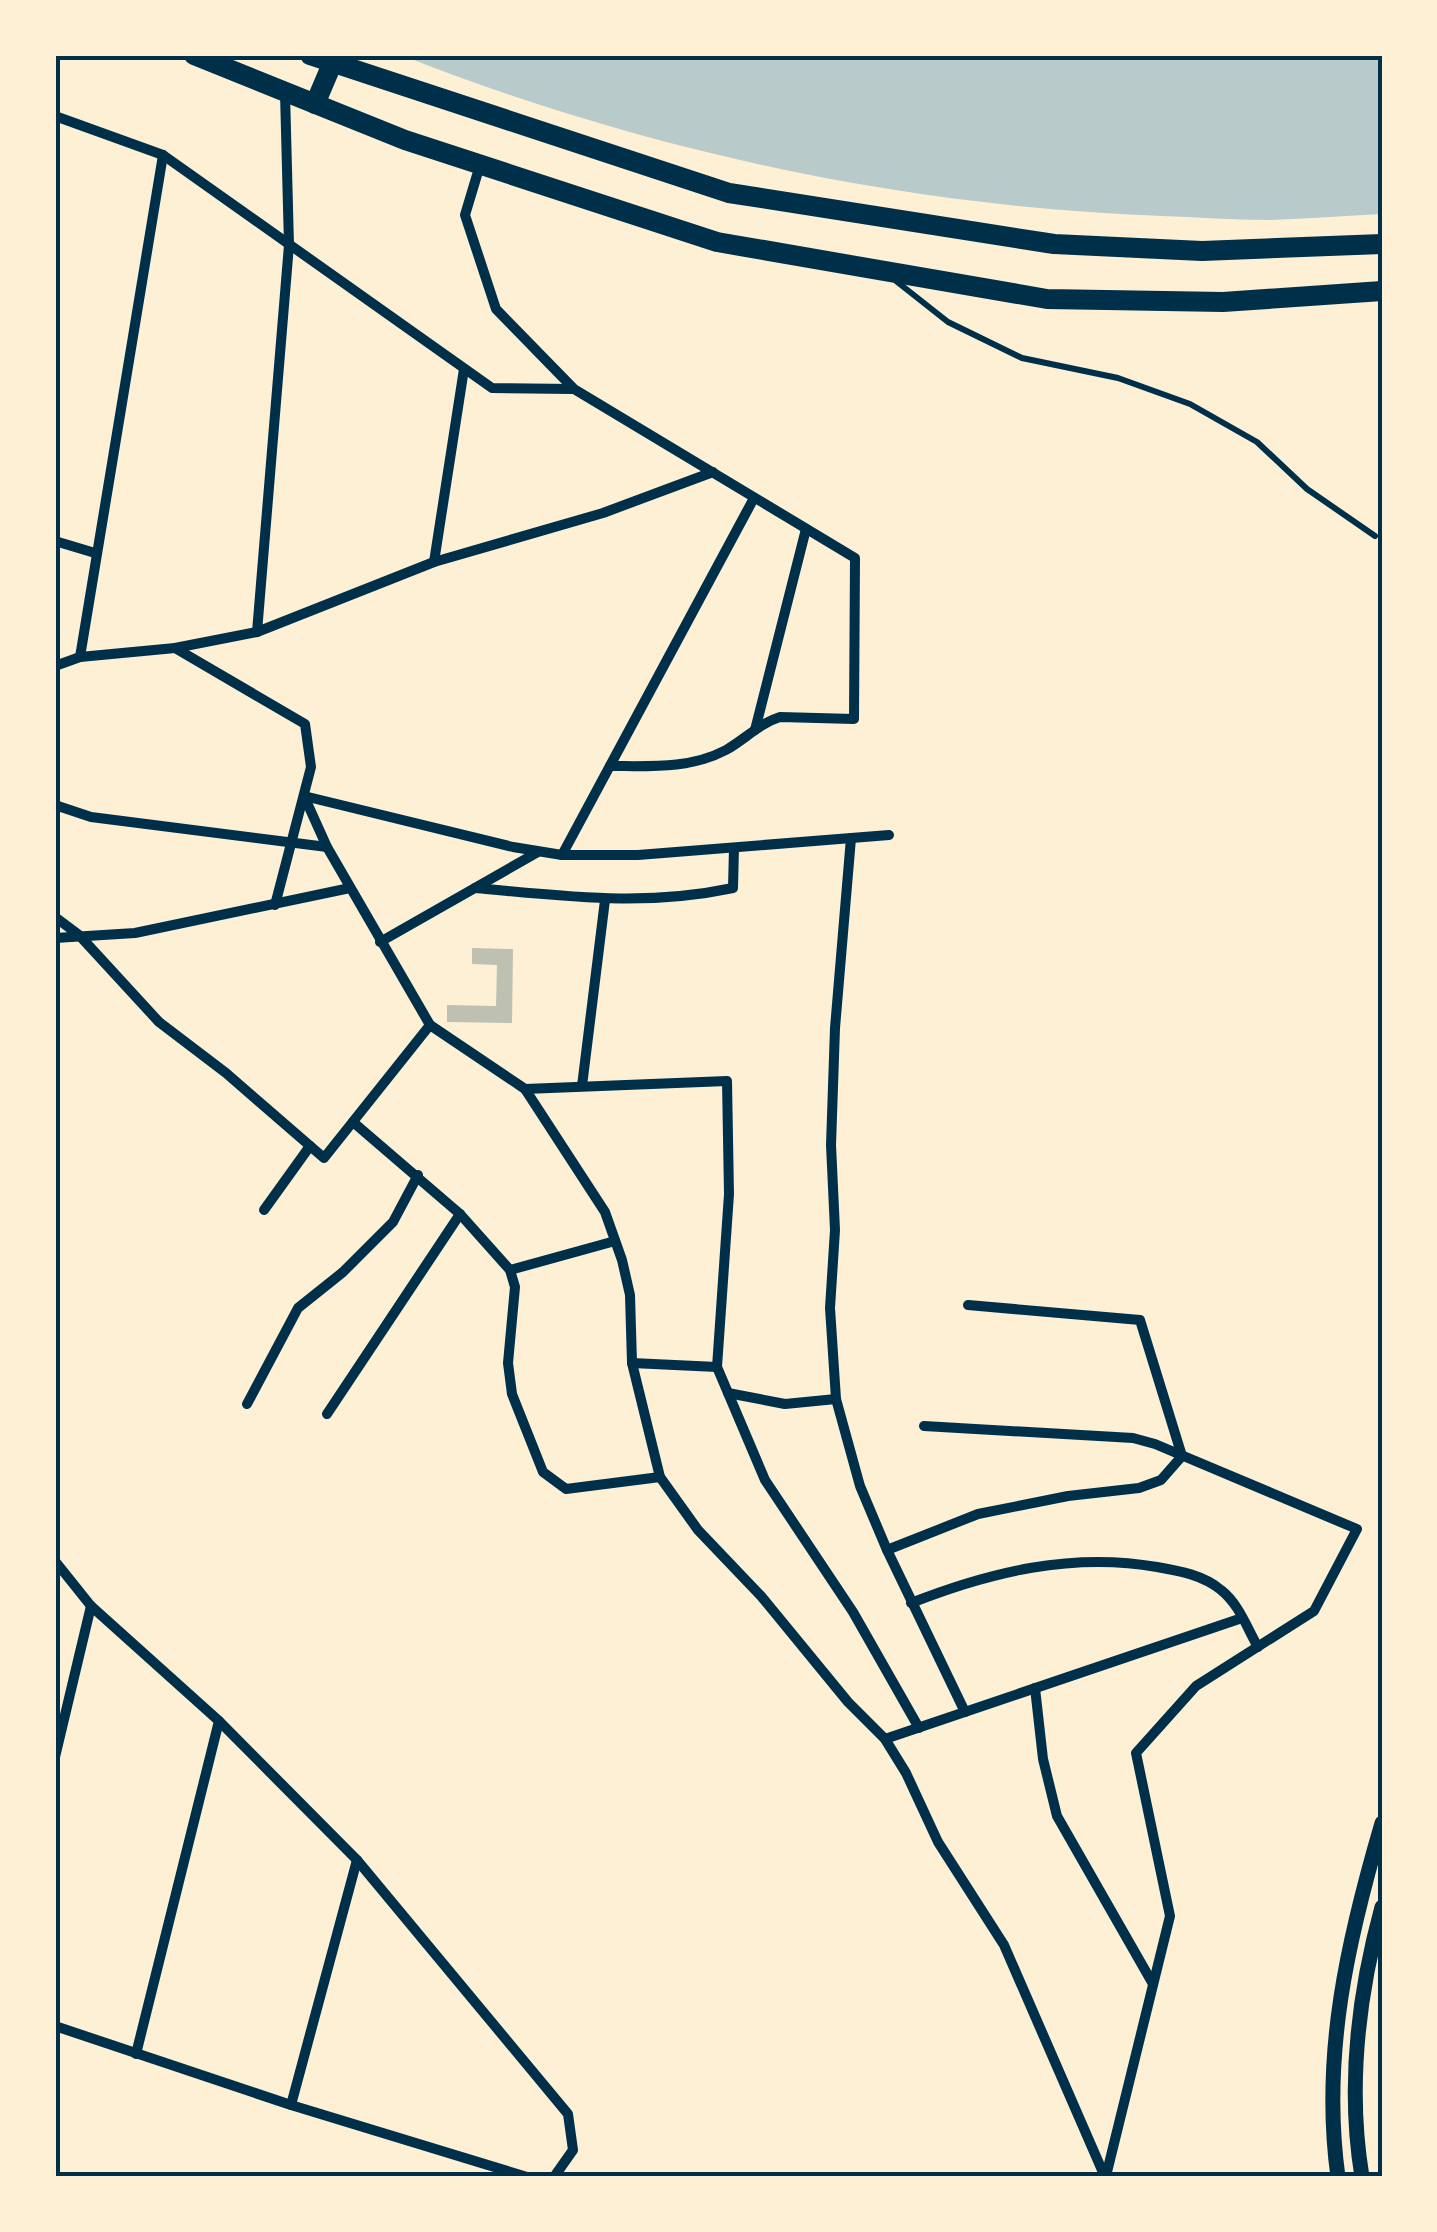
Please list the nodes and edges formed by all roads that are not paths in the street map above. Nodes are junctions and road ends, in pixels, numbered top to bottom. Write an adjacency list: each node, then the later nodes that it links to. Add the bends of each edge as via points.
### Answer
1 (194, 55): 4 (main road)
2 (310, 55): 3 (main road)
3 (332, 64): 5 (main road); 10 (main road, via 728,193 1054,244 1202,251)
4 (286, 92): 5 (main road); 9 (street)
5 (315, 104): 8 (main road)
6 (55, 116): 7 (street)
7 (163, 156): 9 (street); 20 (street)
8 (480, 164): 11 (main road, via 718,242); 14 (street, via 464,214 496,309)
9 (289, 244): 13 (street); 22 (street)
10 (1382, 244)
11 (883, 270): 12 (main road, via 1047,299 1222,302); 18 (lane, via 948,322 1022,358 1118,378 1190,404 1257,442 1306,489)
12 (1382, 291)
13 (464, 369): 14 (street, via 492,388); 21 (street)
14 (574, 390): 15 (street)
15 (712, 472): 16 (street); 21 (street, via 603,513)
16 (754, 498): 17 (street); 27 (street)
17 (806, 529): 26 (street); 26 (street, via 855,558 854,719 780,717)
18 (1375, 536)
19 (55, 540): 20 (street)
20 (95, 553): 24 (street)
21 (434, 562): 22 (street)
22 (257, 632): 23 (street)
23 (175, 648): 24 (street); 28 (street, via 306,724 310,767)
24 (80, 657): 25 (street)
25 (55, 666)
26 (756, 730): 27 (street, via 701,761)
27 (610, 766): 36 (street)
28 (304, 796): 32 (street); 33 (street); 35 (street)
29 (55, 804): 32 (street, via 91,817)
30 (889, 835): 31 (street)
31 (852, 838): 34 (street); 59 (street, via 832,1125)
32 (292, 843): 33 (street); 40 (street)
33 (327, 847): 37 (street)
34 (734, 848): 36 (street); 39 (street, via 733,888 683,898)
35 (539, 851): 36 (street); 38 (street)
36 (562, 855)
37 (350, 888): 40 (street); 44 (street)
38 (475, 888): 39 (street); 44 (street)
39 (605, 900): 46 (street)
40 (275, 905): 42 (street, via 136,934)
41 (55, 917): 42 (street)
42 (79, 935): 43 (street); 49 (street, via 159,1022)
43 (55, 938)
44 (380, 942): 45 (street)
45 (430, 1025): 47 (street); 48 (street)
46 (582, 1086): 47 (street); 57 (street, via 727,1081 729,1194)
47 (525, 1088): 53 (street, via 605,1212)
48 (354, 1122): 49 (street, via 324,1158); 50 (street)
49 (310, 1146): 51 (street)
50 (418, 1174): 52 (street); 60 (street, via 393,1222 298,1308)
51 (264, 1210)
52 (460, 1214): 54 (street); 61 (street)
53 (616, 1241): 54 (street); 56 (street, via 630,1294)
54 (510, 1270): 64 (street, via 512,1394 543,1472 566,1488)
55 (968, 1305): 63 (street, via 1140,1320)
56 (632, 1363): 57 (street); 64 (street)
57 (717, 1366): 58 (street)
58 (728, 1393): 59 (street, via 785,1404); 74 (street, via 765,1480 853,1612)
59 (836, 1400): 65 (street)
60 (247, 1404)
61 (328, 1414)
62 (924, 1426): 63 (street, via 1106,1434)
63 (1182, 1456): 65 (street, via 1160,1480 1139,1488 978,1514); 70 (street, via 1357,1529 1314,1612)
64 (660, 1477): 75 (street, via 698,1530)
65 (886, 1550): 67 (street)
66 (55, 1562): 68 (street)
67 (911, 1603): 69 (street, via 1002,1574 1107,1561 1208,1581); 72 (street)
68 (91, 1606): 73 (street); 76 (street)
69 (1242, 1618): 70 (street); 71 (street)
70 (1258, 1647): 80 (street, via 1196,1686 1136,1753 1170,1916)
71 (1035, 1688): 72 (street); 80 (street, via 1056,1816)
72 (965, 1712): 74 (street)
73 (219, 1721): 78 (street); 82 (street)
74 (919, 1728): 75 (street)
75 (886, 1739): 80 (street, via 938,1842 1004,1945 1106,2177)
76 (55, 1757)
77 (1382, 1823): 86 (street, via 1347,1957 1335,2036)
78 (357, 1860): 83 (street); 85 (street, via 568,2114 574,2150)
79 (1382, 1907): 87 (street, via 1357,2028)
80 (1154, 1984)
81 (55, 2026): 82 (street)
82 (136, 2054): 83 (street)
83 (291, 2105): 84 (street)
84 (528, 2177)
85 (554, 2177)
86 (1338, 2177)
87 (1362, 2177)

